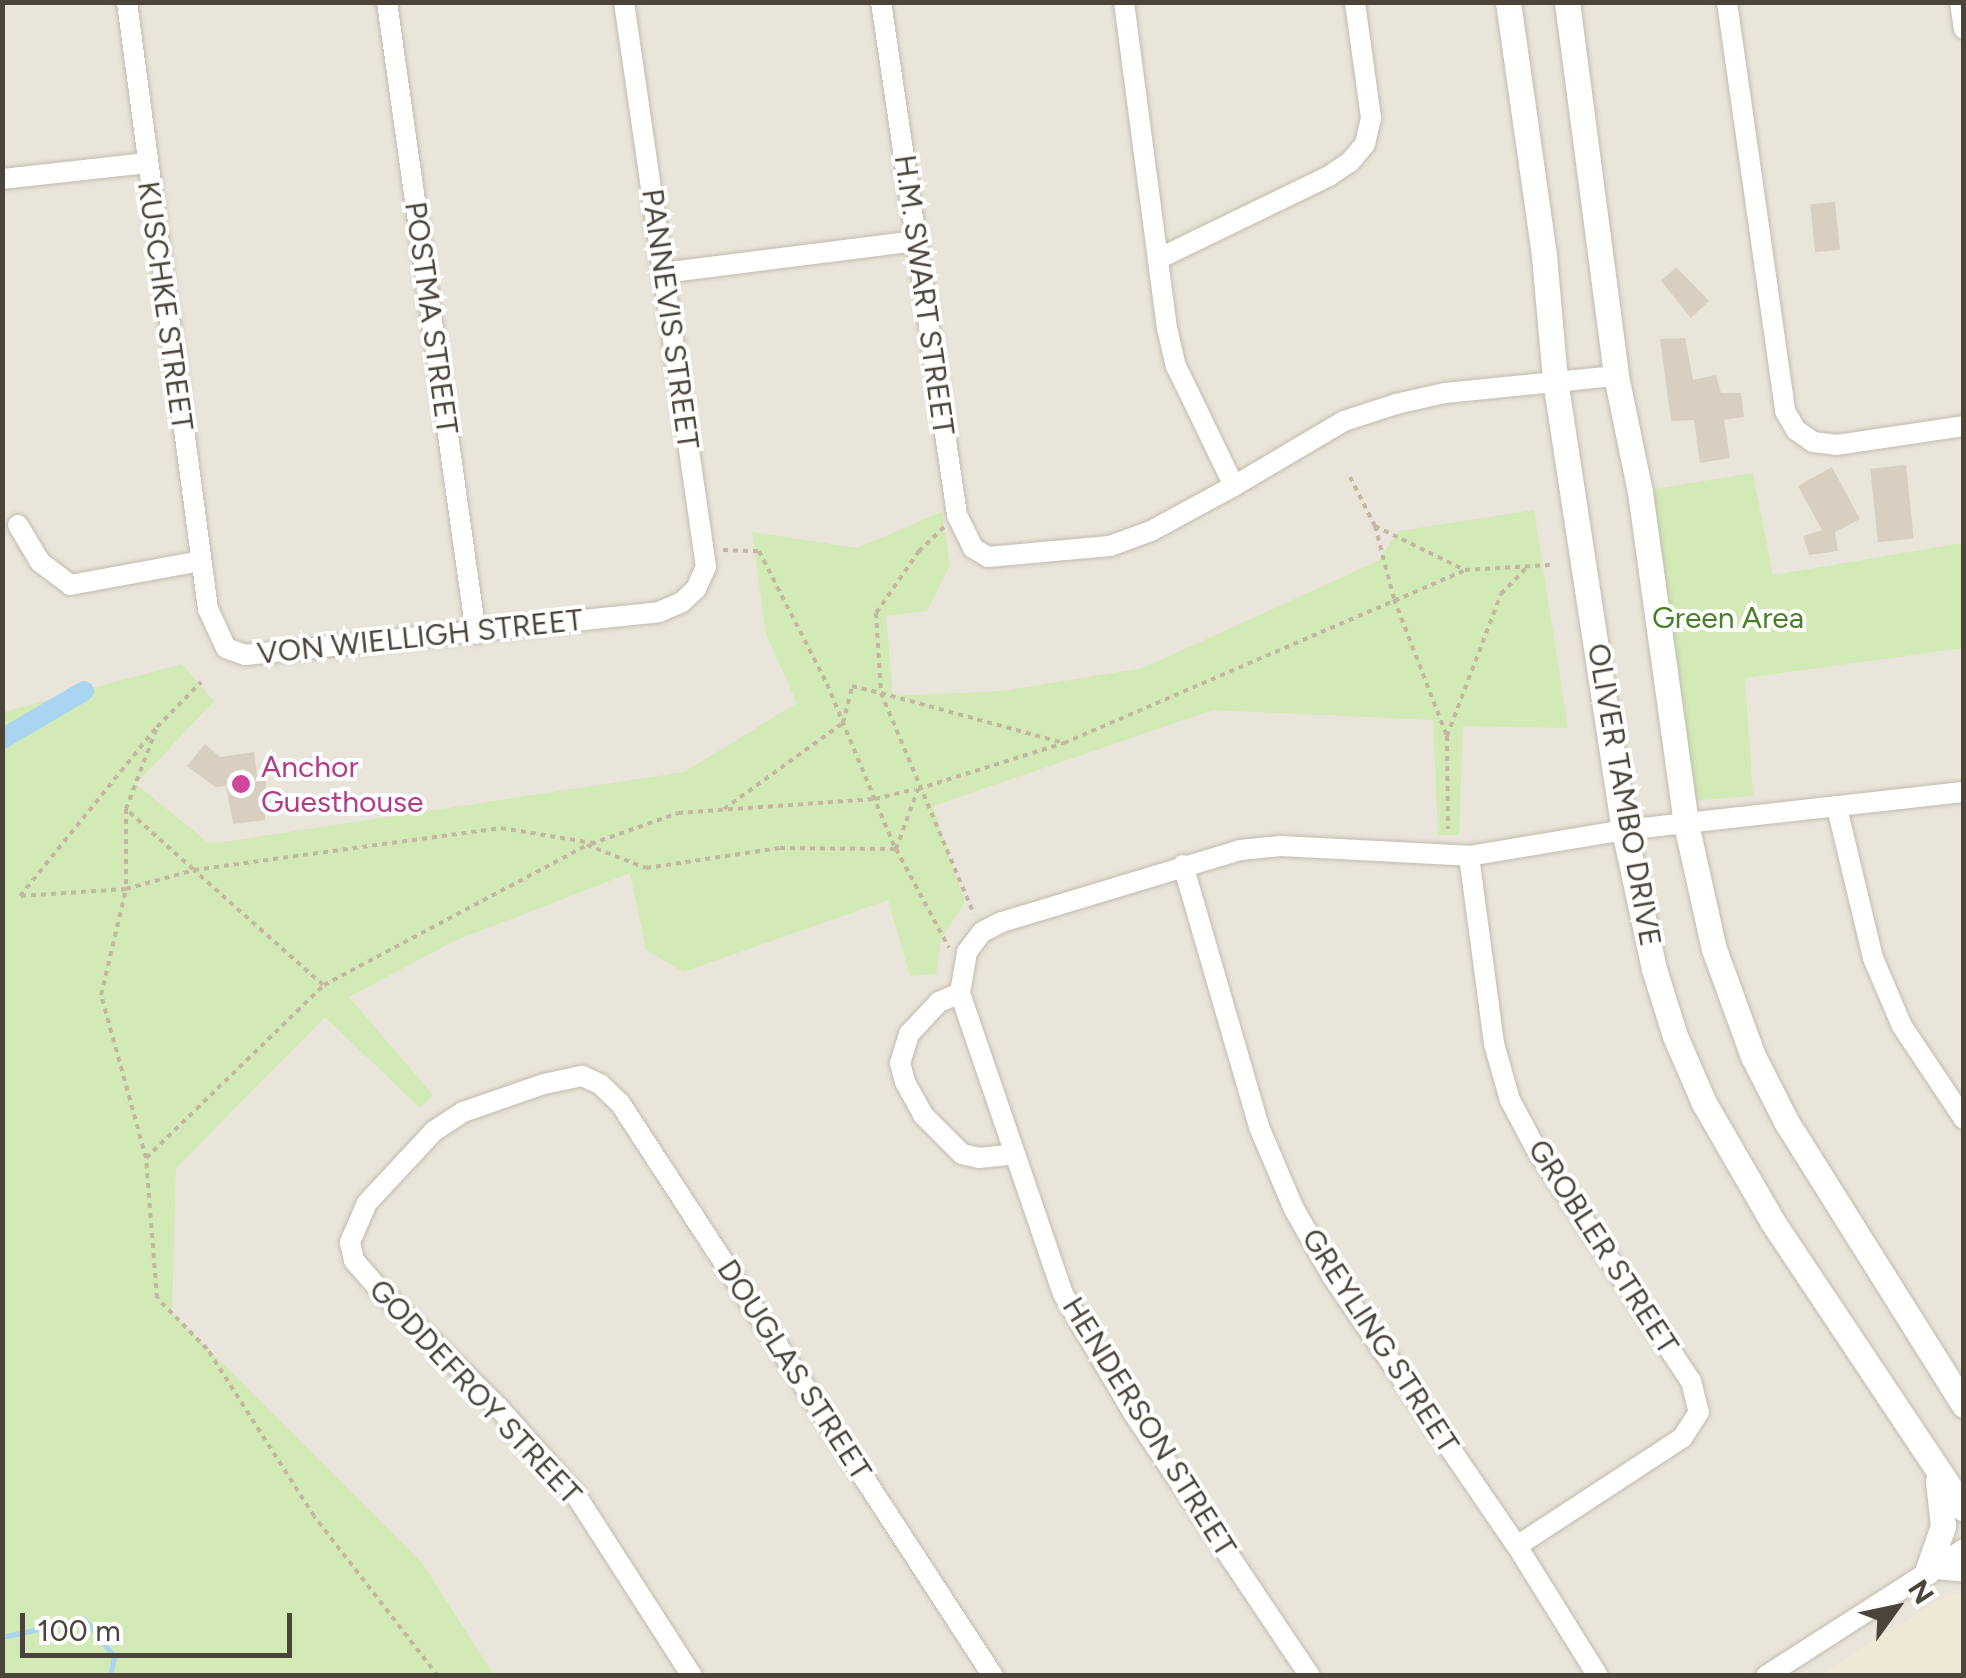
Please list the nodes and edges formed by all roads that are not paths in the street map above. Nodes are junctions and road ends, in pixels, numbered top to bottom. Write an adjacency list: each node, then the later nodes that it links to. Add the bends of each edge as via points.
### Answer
1 (126, 2): 12 (street, KUSCHKE STREET)
2 (387, 2): 25 (street, POSTMA STREET)
3 (624, 2): 16 (street, PANNEVIS STREET)
4 (881, 2): 14 (street, H.M. SWART STREET)
5 (1124, 2): 15 (street)
6 (1356, 2): 15 (street, via 1372,118 1365,144 1328,176)
7 (1508, 2): 18 (street, OLIVER TAMBO DRIVE)
8 (1567, 2): 17 (street, OLIVER TAMBO DRIVE)
9 (1728, 2): 19 (street, via 1785,412 1814,442 1837,445)
10 (1960, 2): 11 (street)
11 (1964, 28)
12 (146, 163): 13 (street); 22 (street, KUSCHKE STREET)
13 (2, 178)
14 (916, 242): 16 (street); 20 (street, H.M. SWART STREET, via 957,515 973,548 1007,557 1110,546)
15 (1160, 258): 20 (street, via 1176,366)
16 (663, 273): 24 (street, PANNEVIS STREET, via 706,567 682,602)
17 (1616, 376): 18 (street); 28 (street, OLIVER TAMBO DRIVE, via 1640,492)
18 (1555, 380): 20 (street, via 1379,410 1344,422); 29 (street, OLIVER TAMBO DRIVE)
19 (1964, 426)
20 (1234, 486)
21 (18, 525): 22 (street, via 40,562 70,584)
22 (201, 561): 23 (street, KUSCHKE STREET)
23 (208, 609): 25 (street, VON WIELLIGH STREET, via 226,648 244,655)
24 (659, 612): 25 (street, VON WIELLIGH STREET)
25 (476, 634)
26 (1964, 792): 27 (street)
27 (1837, 808): 28 (street); 33 (street, via 1873,958 1902,1026)
28 (1686, 824): 29 (street); 36 (street, OLIVER TAMBO DRIVE, via 1714,949 1753,1056 1823,1186)
29 (1624, 830): 30 (street); 37 (street, OLIVER TAMBO DRIVE, via 1654,969 1704,1104 1772,1222)
30 (1469, 856): 31 (street, via 1281,846); 39 (street, GROBLER STREET, via 1492,1028 1510,1100 1691,1381 1699,1412 1682,1438)
31 (1183, 865): 32 (street, via 982,932 967,952); 39 (street, GREYLING STREET, via 1259,1126 1294,1209 1332,1276)
32 (960, 993): 34 (street, HENDERSON STREET); 34 (street, via 940,1002 909,1034 900,1063 905,1082 923,1115 962,1154)
33 (1964, 1119)
34 (1015, 1154): 42 (street, HENDERSON STREET, via 1072,1308)
35 (354, 1260): 43 (street, GODDEFROY STREET, via 575,1494); 44 (street, DOUGLAS STREET, via 350,1242 367,1203 434,1131 499,1097 582,1076 600,1084 620,1104)
36 (1964, 1405)
37 (1935, 1468): 38 (street, OLIVER TAMBO DRIVE); 41 (street)
38 (1964, 1509)
39 (1516, 1546): 45 (street, GREYLING STREET)
40 (1964, 1549): 41 (street)
41 (1943, 1569): 46 (street)
42 (1305, 1674)
43 (692, 1676)
44 (994, 1676)
45 (1598, 1676)
46 (1766, 1676)

